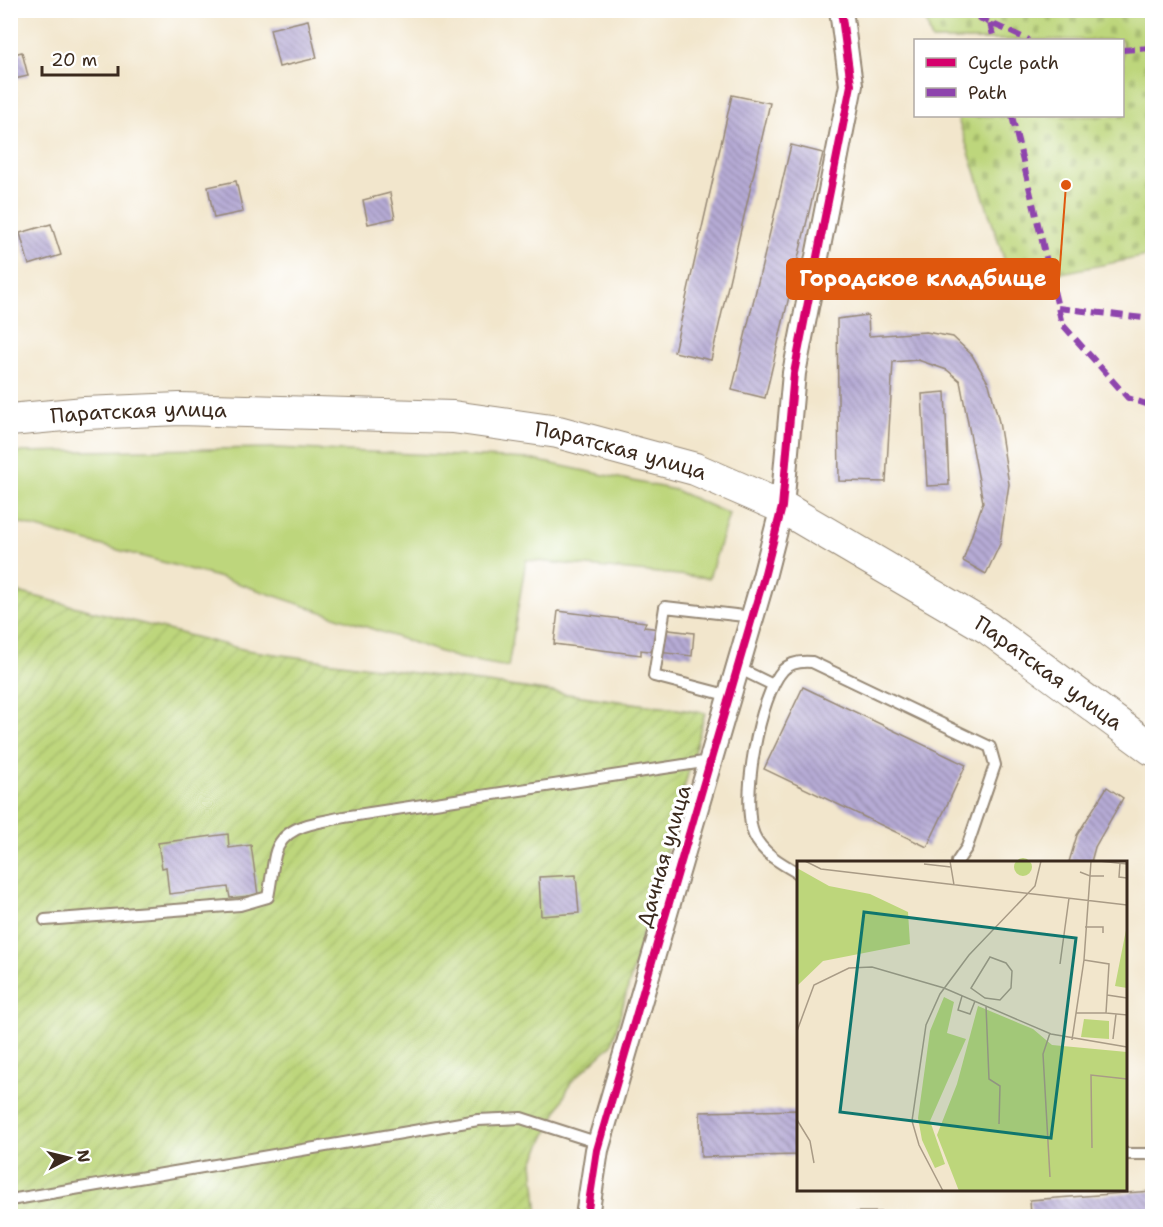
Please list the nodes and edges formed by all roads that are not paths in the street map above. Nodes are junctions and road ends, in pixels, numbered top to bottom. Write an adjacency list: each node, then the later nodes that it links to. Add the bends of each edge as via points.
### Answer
1 (841, 10): 3 (street, Дачная улица, via 851,85 794,373)
2 (10, 420): 3 (main road, Паратская улица, via 85,412 180,409 453,417 558,432 630,450 695,469)
3 (782, 507): 4 (street, Дачная улица); 8 (main road, Паратская улица, via 988,628)
4 (753, 617): 5 (street, Дачная улица); 7 (lane, via 665,607 654,676)
5 (738, 668): 6 (lane); 7 (street, Дачная улица)
6 (773, 685): 10 (lane, via 784,669 800,661 812,662 990,747 995,765 967,847); 11 (lane, via 752,752 749,800 754,834 772,858)
7 (730, 696): 9 (street, Дачная улица)
8 (1152, 749)
9 (710, 761): 12 (lane, via 344,817 296,828 283,836 275,853 268,897 263,900); 13 (street, Дачная улица)
10 (958, 861)
11 (797, 872)
12 (45, 920)
13 (599, 1143): 16 (lane, via 521,1118 478,1120); 17 (street, Дачная улица)
14 (1127, 1154): 15 (lane)
15 (1152, 1154)
16 (10, 1200)
17 (587, 1216)

